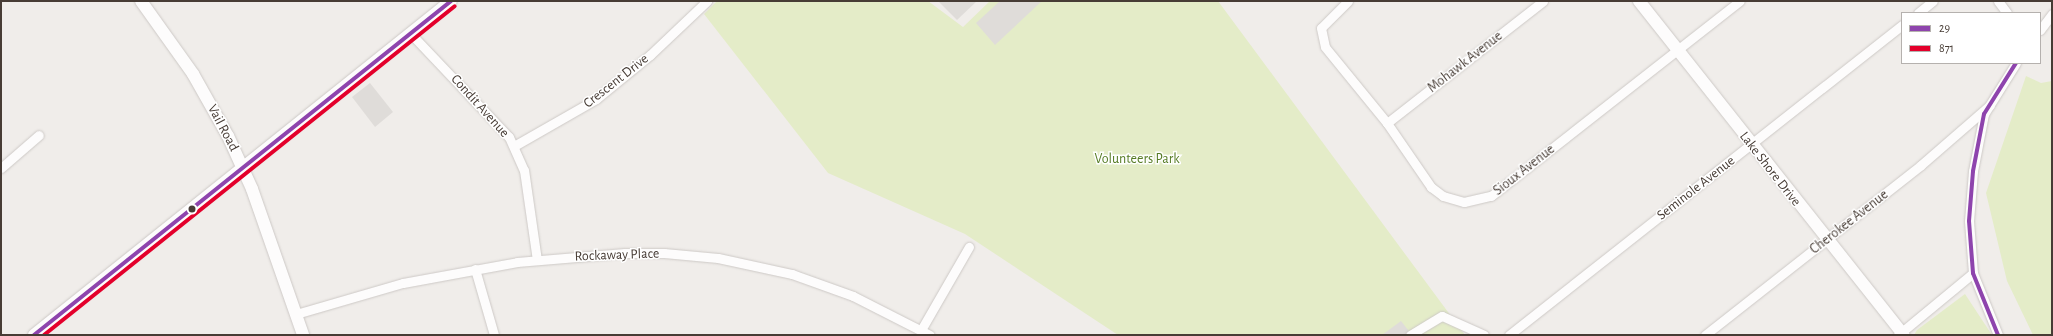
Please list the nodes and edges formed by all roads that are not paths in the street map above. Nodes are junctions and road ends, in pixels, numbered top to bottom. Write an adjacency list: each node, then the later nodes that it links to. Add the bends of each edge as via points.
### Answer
1 (141, 1): 23 (street, Vail Road, via 193,74)
2 (451, 1): 15 (street)
3 (707, 1): 22 (street, Crescent Drive, via 650,55 596,99)
4 (1348, 1): 19 (street, Sioux Avenue, via 1325,20 1320,34 1325,47)
5 (1543, 1): 19 (street, Mohawk Avenue)
6 (1638, 1): 16 (street, Lake Shore Drive)
7 (1740, 1): 16 (street, Sioux Avenue)
8 (1933, 1): 10 (street)
9 (1998, 1): 11 (street)
10 (1919, 12)
11 (2006, 12)
12 (2052, 14): 14 (street)
13 (1901, 26): 21 (street, Seminole Avenue)
14 (2041, 29)
15 (413, 36): 22 (street, Condit Avenue, via 461,84); 23 (street)
16 (1677, 50): 19 (street, Sioux Avenue, via 1491,196 1478,201 1456,201 1437,192); 21 (street, Lake Shore Drive)
17 (2015, 64): 18 (street)
18 (1990, 105): 25 (street, Cherokee Avenue); 29 (street, via 1984,114 1973,171 1968,221)
19 (1387, 124)
20 (38, 135): 24 (street)
21 (1751, 145): 25 (street, Lake Shore Drive); 39 (street, Seminole Avenue)
22 (514, 146): 27 (street, Condit Avenue, via 530,197)
23 (243, 166): 30 (street, Vail Road); 33 (street)
24 (1, 168)
25 (1827, 240): 32 (street, Lake Shore Drive); 40 (street, Cherokee Avenue)
26 (969, 246): 31 (street)
27 (537, 260): 28 (street, Rockaway Place); 31 (street, Rockaway Place, via 656,253 757,265 820,283)
28 (474, 269): 30 (street, Rockaway Place, via 403,283); 35 (street)
29 (1973, 273): 32 (street); 41 (street)
30 (296, 314): 34 (street, Vail Road)
31 (921, 330): 36 (street, Rockaway Place)
32 (1901, 334)
33 (34, 335)
34 (303, 335)
35 (494, 335)
36 (930, 335)
37 (1410, 335): 38 (street, via 1442,316)
38 (1484, 335)
39 (1509, 335)
40 (1705, 335)
41 (1998, 335)

